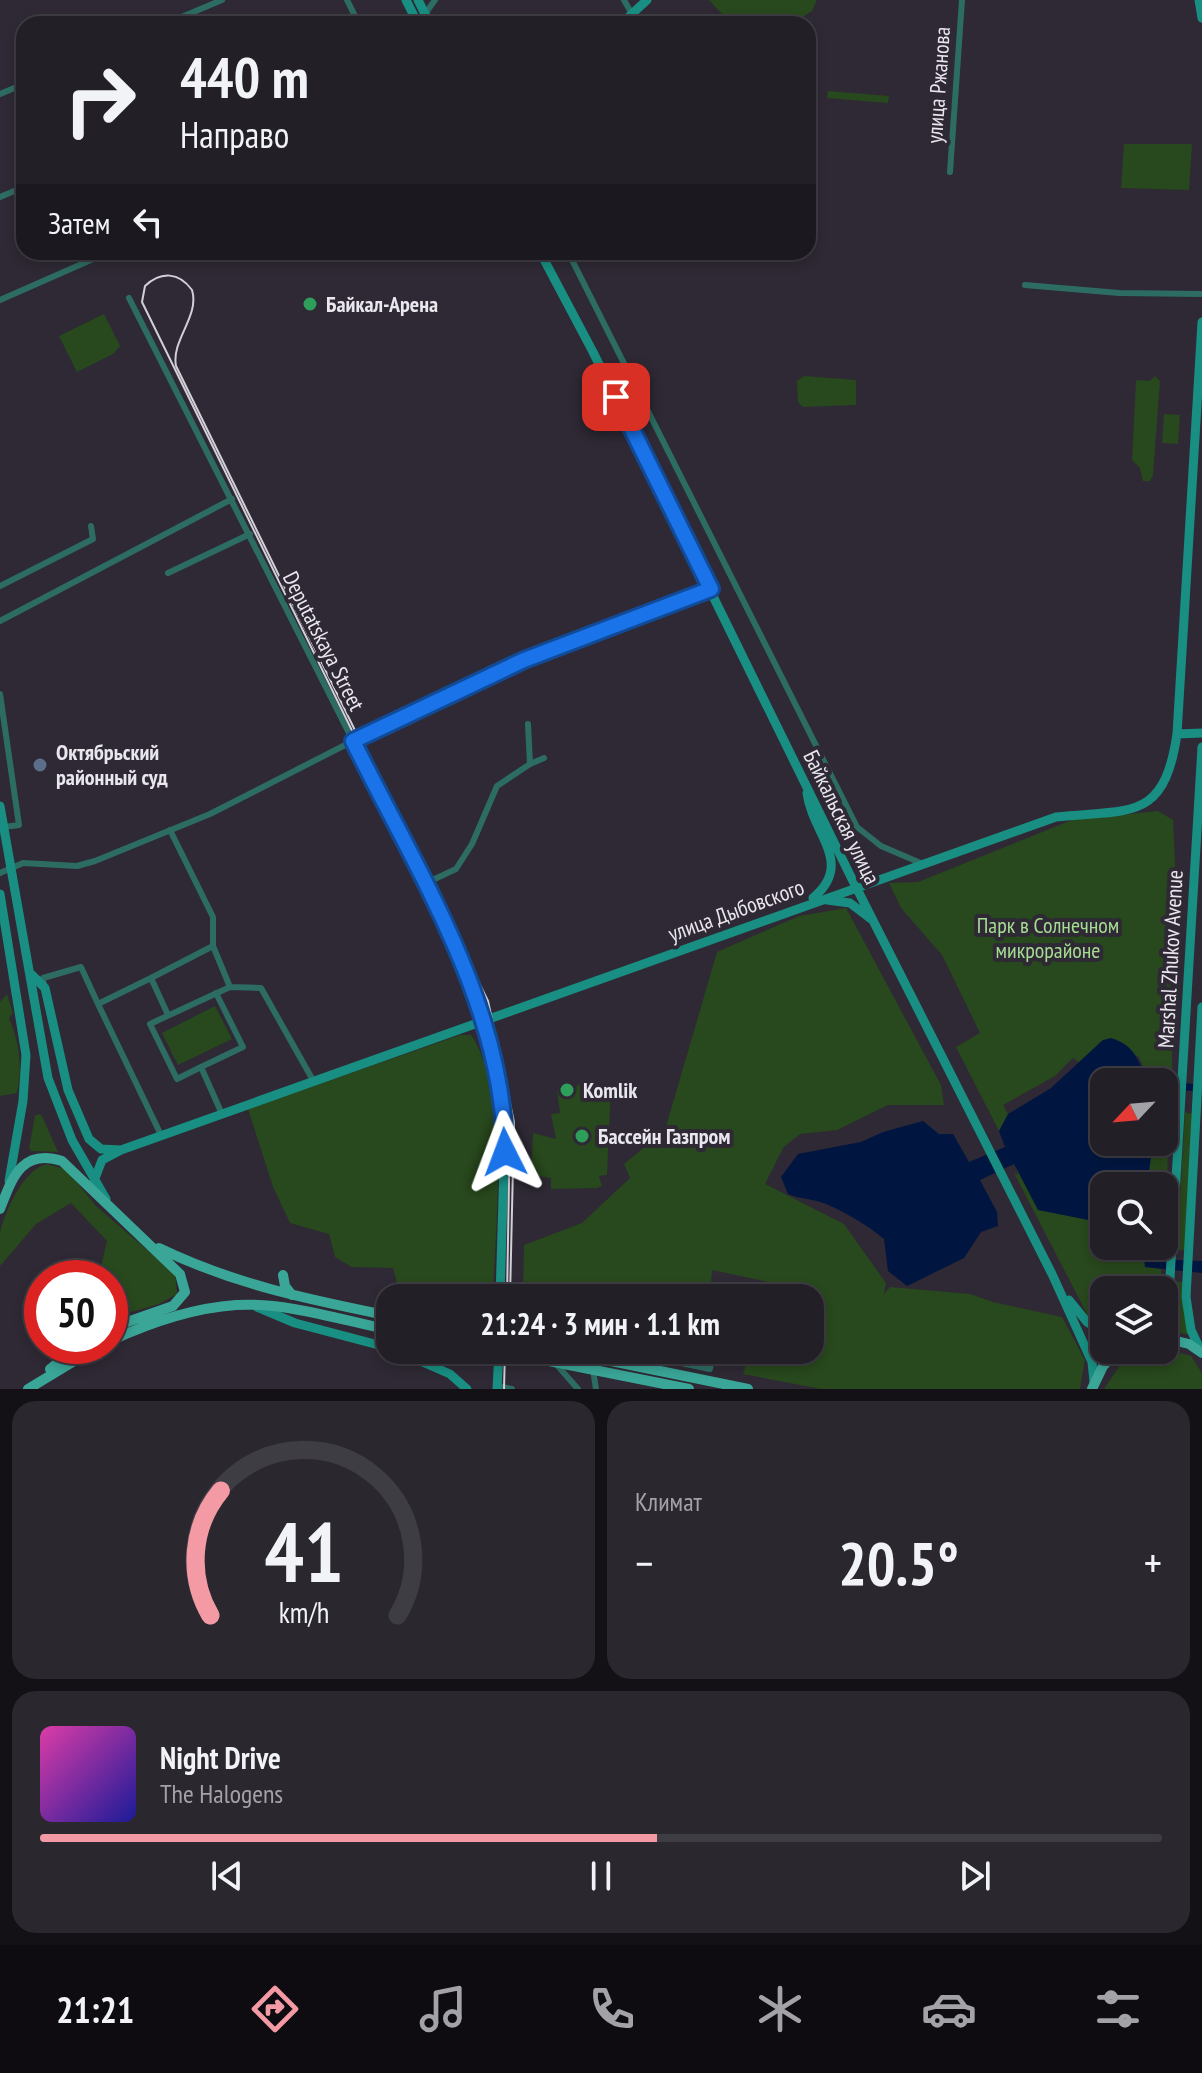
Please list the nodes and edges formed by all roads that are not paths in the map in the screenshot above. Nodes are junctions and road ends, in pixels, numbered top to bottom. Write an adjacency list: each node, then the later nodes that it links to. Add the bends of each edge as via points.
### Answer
1 (222, 0): 8 (street)
2 (406, 0): 9 (main road)
3 (624, 0): 7 (street)
4 (647, 0): 7 (main road)
5 (962, 0): 11 (street, улица Ржанова)
6 (1199, 0): 10 (main road)
7 (632, 15)
8 (184, 16)
9 (419, 16)
10 (1202, 18)
11 (950, 172)
12 (91, 260): 18 (street)
13 (544, 260): 25 (main road, Байкальская улица)
14 (572, 260): 39 (street, via 857,827 881,846)
15 (1025, 285): 16 (street)
16 (1202, 294)
17 (129, 298): 20 (street, Deputatskaya Street)
18 (0, 300)
19 (1202, 322): 30 (main road, улица Дыбовского)
20 (232, 499): 22 (street, Deputatskaya Street); 26 (street)
21 (91, 526): 24 (street, via 93,539)
22 (250, 534): 23 (street); 31 (street, Deputatskaya Street)
23 (168, 573)
24 (0, 586)
25 (711, 589): 31 (main road, via 529,658); 35 (main road, Байкальская улица)
26 (0, 621)
27 (0, 694): 37 (street, via 19,825)
28 (528, 724): 34 (street)
29 (1202, 733): 30 (main road)
30 (1177, 734): 39 (main road, улица Дыбовского, via 1169,775 1149,802 1056,817)
31 (353, 741): 38 (street); 42 (main road, Deputatskaya Street)
32 (1202, 749): 69 (main road, Marshal Zhukov Avenue)
33 (544, 758): 34 (street)
34 (530, 764): 42 (street, via 497,786 456,869)
35 (805, 784): 43 (main road, Байкальская улица); 45 (main road, via 809,809 832,861 828,882)
36 (0, 806): 37 (main road)
37 (4, 827): 40 (main road)
38 (170, 830): 40 (street, via 77,866 23,863); 47 (street, via 213,917)
39 (924, 865): 43 (main road, улица Дыбовского)
40 (13, 870): 41 (street); 48 (main road)
41 (0, 873)
42 (424, 884): 56 (main road, Deputatskaya Street, via 472,985)
43 (857, 887): 45 (main road, улица Дыбовского); 46 (main road, Байкальская улица)
44 (0, 894): 62 (main road, via 26,1055)
45 (812, 902): 46 (main road, via 850,903); 56 (main road, улица Дыбовского)
46 (874, 923): 67 (main road, Байкальская улица)
47 (213, 946): 49 (street); 50 (street)
48 (30, 972): 51 (main road); 63 (main road, via 48,1078)
49 (151, 978): 53 (street); 55 (street)
50 (230, 987): 52 (street); 58 (street, via 261,988)
51 (45, 988): 53 (street, via 43,978 81,967); 61 (main road, via 60,1061 84,1129 101,1149)
52 (216, 993): 55 (street); 57 (street, via 243,1047)
53 (98, 1004): 60 (street)
54 (1202, 1007): 82 (main road, Marshal Zhukov Avenue, via 1187,1280 1188,1313)
55 (168, 1015): 57 (street, via 150,1024 177,1079)
56 (482, 1019): 58 (main road, улица Дыбовского); 70 (main road, Deputatskaya Street, via 505,1130)
57 (201, 1067): 59 (street)
58 (314, 1082): 59 (main road, улица Дыбовского)
59 (222, 1114): 60 (main road, улица Дыбовского)
60 (161, 1135): 61 (main road, улица Дыбовского)
61 (121, 1150): 63 (main road, via 102,1160)
62 (9, 1181): 64 (main road); 65 (main road, via 29,1162 57,1159 72,1167)
63 (94, 1181): 65 (main road)
64 (0, 1209)
65 (119, 1218): 66 (main road)
66 (149, 1243): 72 (main road, via 222,1276); 77 (main road, via 180,1274 184,1295 170,1308)
67 (1052, 1274): 76 (main road); 100 (main road, via 1092,1362)
68 (283, 1275): 72 (main road, via 288,1292)
69 (1170, 1276)
70 (500, 1284)
71 (359, 1298): 74 (main road)
72 (305, 1300): 74 (main road)
73 (257, 1307): 78 (main road); 79 (main road, via 232,1305 170,1318); 81 (main road)
74 (369, 1312): 75 (main road)
75 (376, 1313)
76 (1090, 1321)
77 (128, 1322)
78 (376, 1328)
79 (128, 1334)
80 (1178, 1341): 82 (main road)
81 (376, 1345)
82 (1202, 1352)
83 (58, 1364): 98 (main road)
84 (70, 1364): 98 (main road)
85 (427, 1364): 101 (main road)
86 (499, 1364): 99 (main road)
87 (555, 1364): 103 (street)
88 (563, 1364): 95 (main road)
89 (578, 1364): 95 (main road)
90 (624, 1364): 97 (main road)
91 (656, 1364): 97 (street)
92 (686, 1364): 93 (street, via 710,1369)
93 (711, 1364)
94 (1105, 1364): 100 (main road)
95 (578, 1367): 96 (main road)
96 (593, 1370): 104 (street); 105 (main road)
97 (654, 1370): 106 (main road)
98 (32, 1387)
99 (498, 1387): 102 (street)
100 (1093, 1387)
101 (467, 1389)
102 (512, 1389)
103 (578, 1389)
104 (596, 1389)
105 (689, 1389)
106 (748, 1389)

